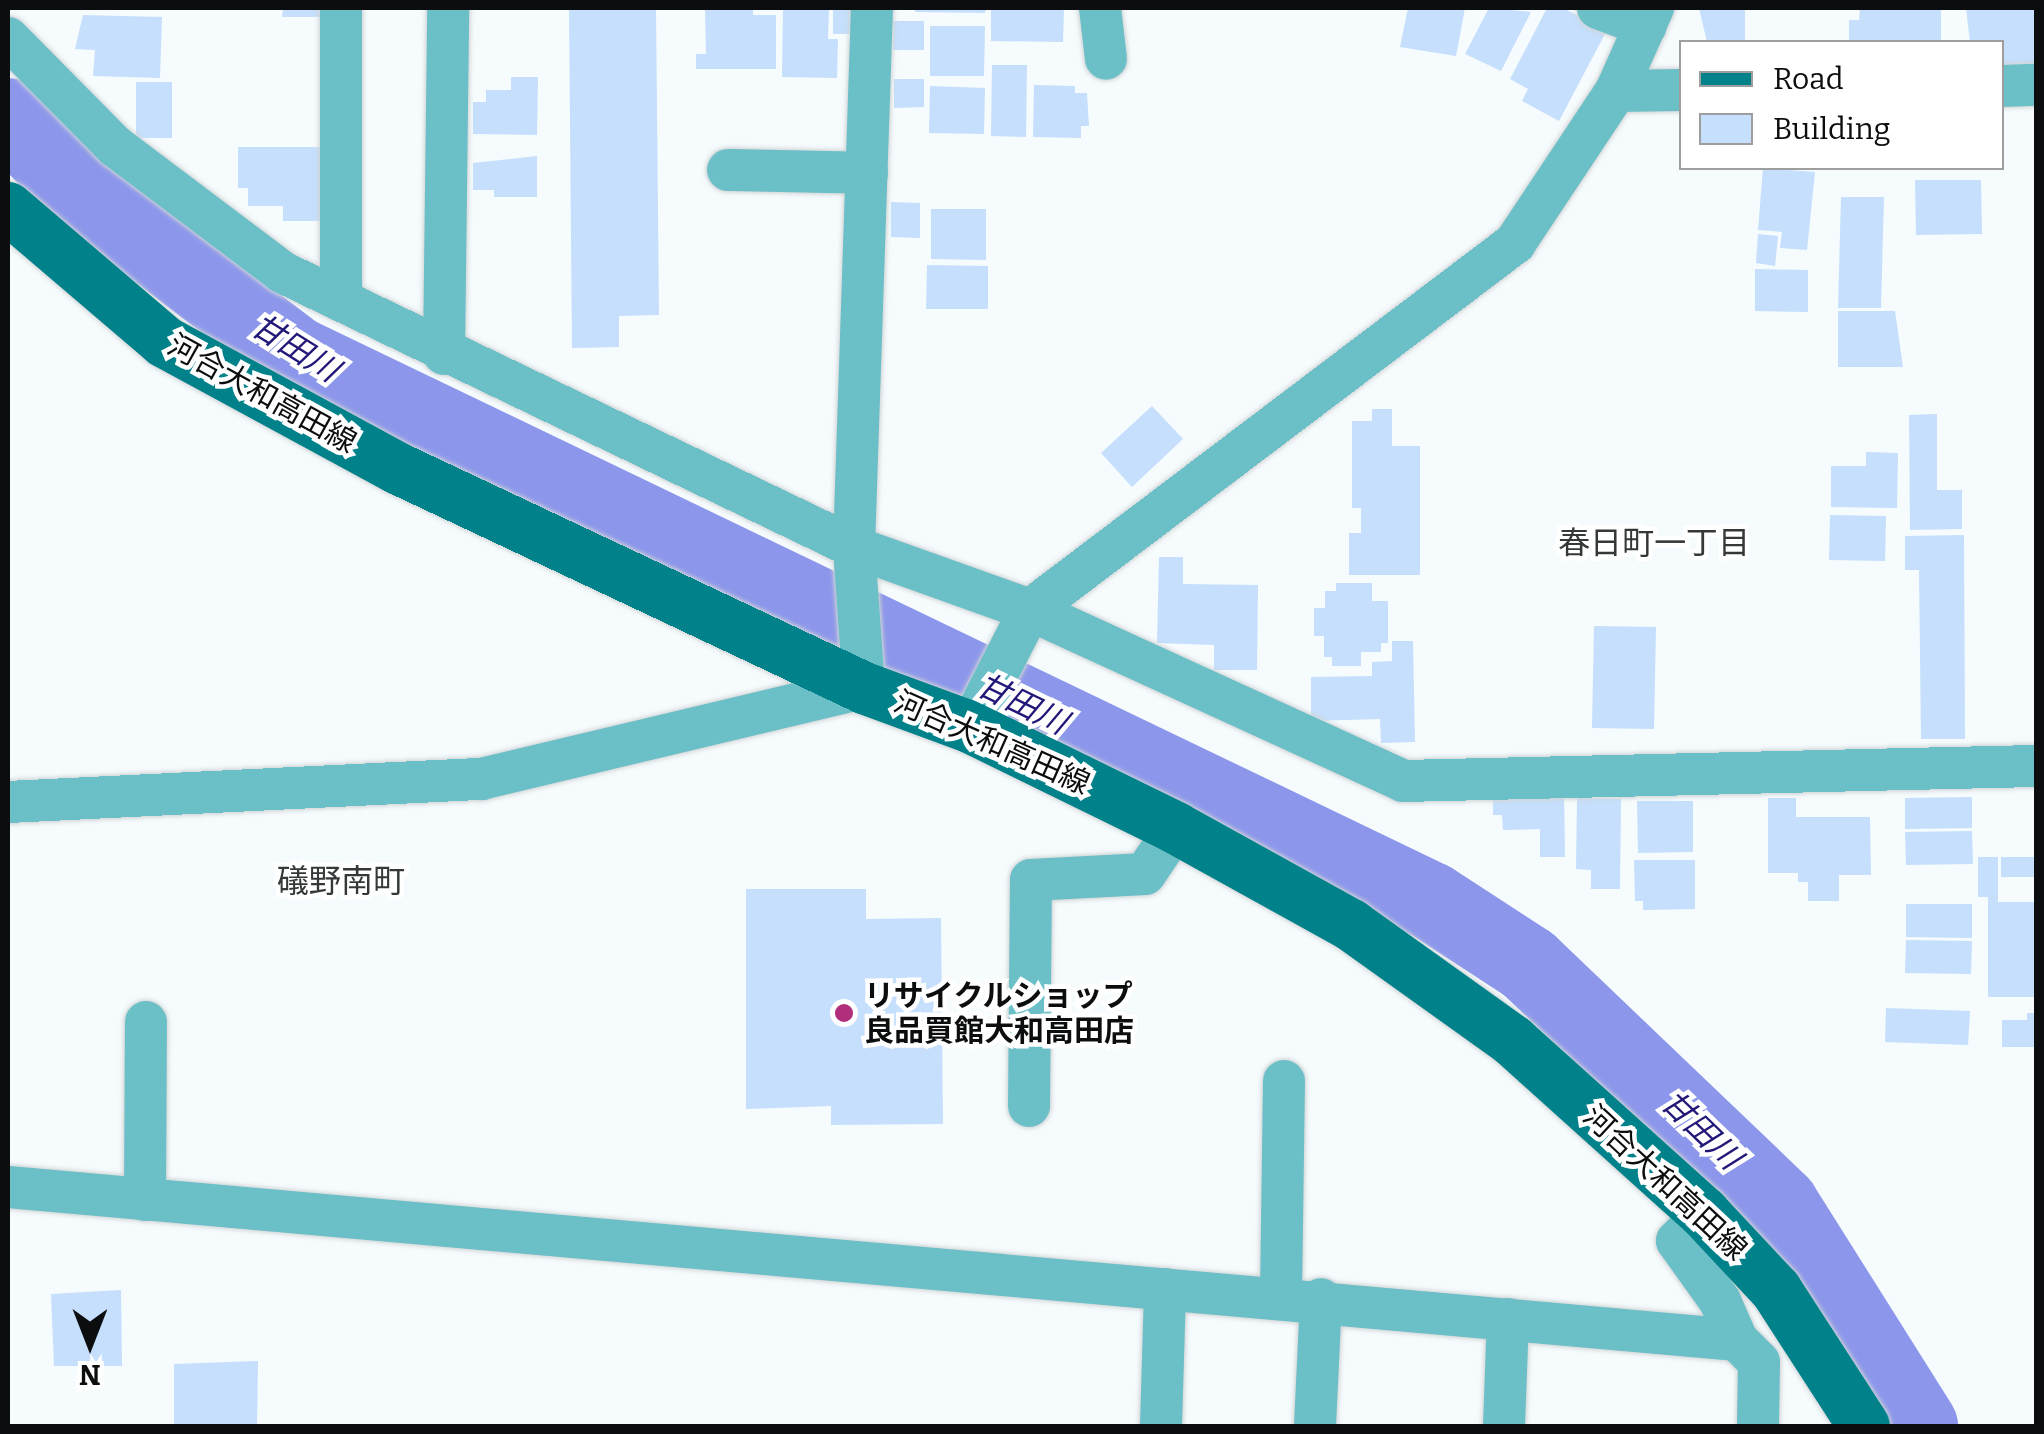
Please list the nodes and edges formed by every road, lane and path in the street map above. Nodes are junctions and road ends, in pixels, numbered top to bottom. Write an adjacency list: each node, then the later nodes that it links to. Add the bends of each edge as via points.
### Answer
1 (341, 8): 16 (street)
2 (448, 8): 17 (street)
3 (872, 8): 14 (street)
4 (1100, 8): 8 (street)
5 (1598, 8): 6 (street)
6 (1649, 17): 12 (street)
7 (8, 38): 16 (street, via 114,146 282,272)
8 (1106, 59)
9 (2036, 85): 10 (street)
10 (2004, 86)
11 (1679, 90): 12 (street)
12 (1616, 91): 19 (street, via 1516,243)
13 (728, 170): 14 (street)
14 (866, 173): 18 (street)
15 (8, 208): 20 (main road, 河合大和高田線, via 165,342 396,468)
16 (341, 297): 17 (street)
17 (444, 354): 18 (street)
18 (855, 560): 19 (street); 20 (street)
19 (1022, 627): 21 (street); 22 (street, via 1403,781)
20 (862, 667): 21 (main road, 河合大和高田線); 23 (street, via 481,778)
21 (976, 716): 24 (main road, 河合大和高田線)
22 (2036, 766)
23 (8, 802)
24 (1176, 828): 27 (street, via 1145,874 1032,880); 30 (main road, 河合大和高田線, via 1350,925 1512,1041)
25 (146, 1022): 29 (street)
26 (1284, 1081): 32 (street)
27 (1029, 1106)
28 (8, 1187): 29 (street)
29 (144, 1200): 31 (street)
30 (1704, 1213): 34 (street, via 1678,1241 1720,1301); 39 (main road, 河合大和高田線, via 1776,1290)
31 (1165, 1288): 32 (street); 35 (street)
32 (1301, 1298): 33 (street); 36 (street)
33 (1508, 1319): 34 (street); 37 (street)
34 (1737, 1340): 38 (street, via 1759,1362)
35 (1161, 1426)
36 (1315, 1426)
37 (1504, 1426)
38 (1758, 1426)
39 (1864, 1426)

